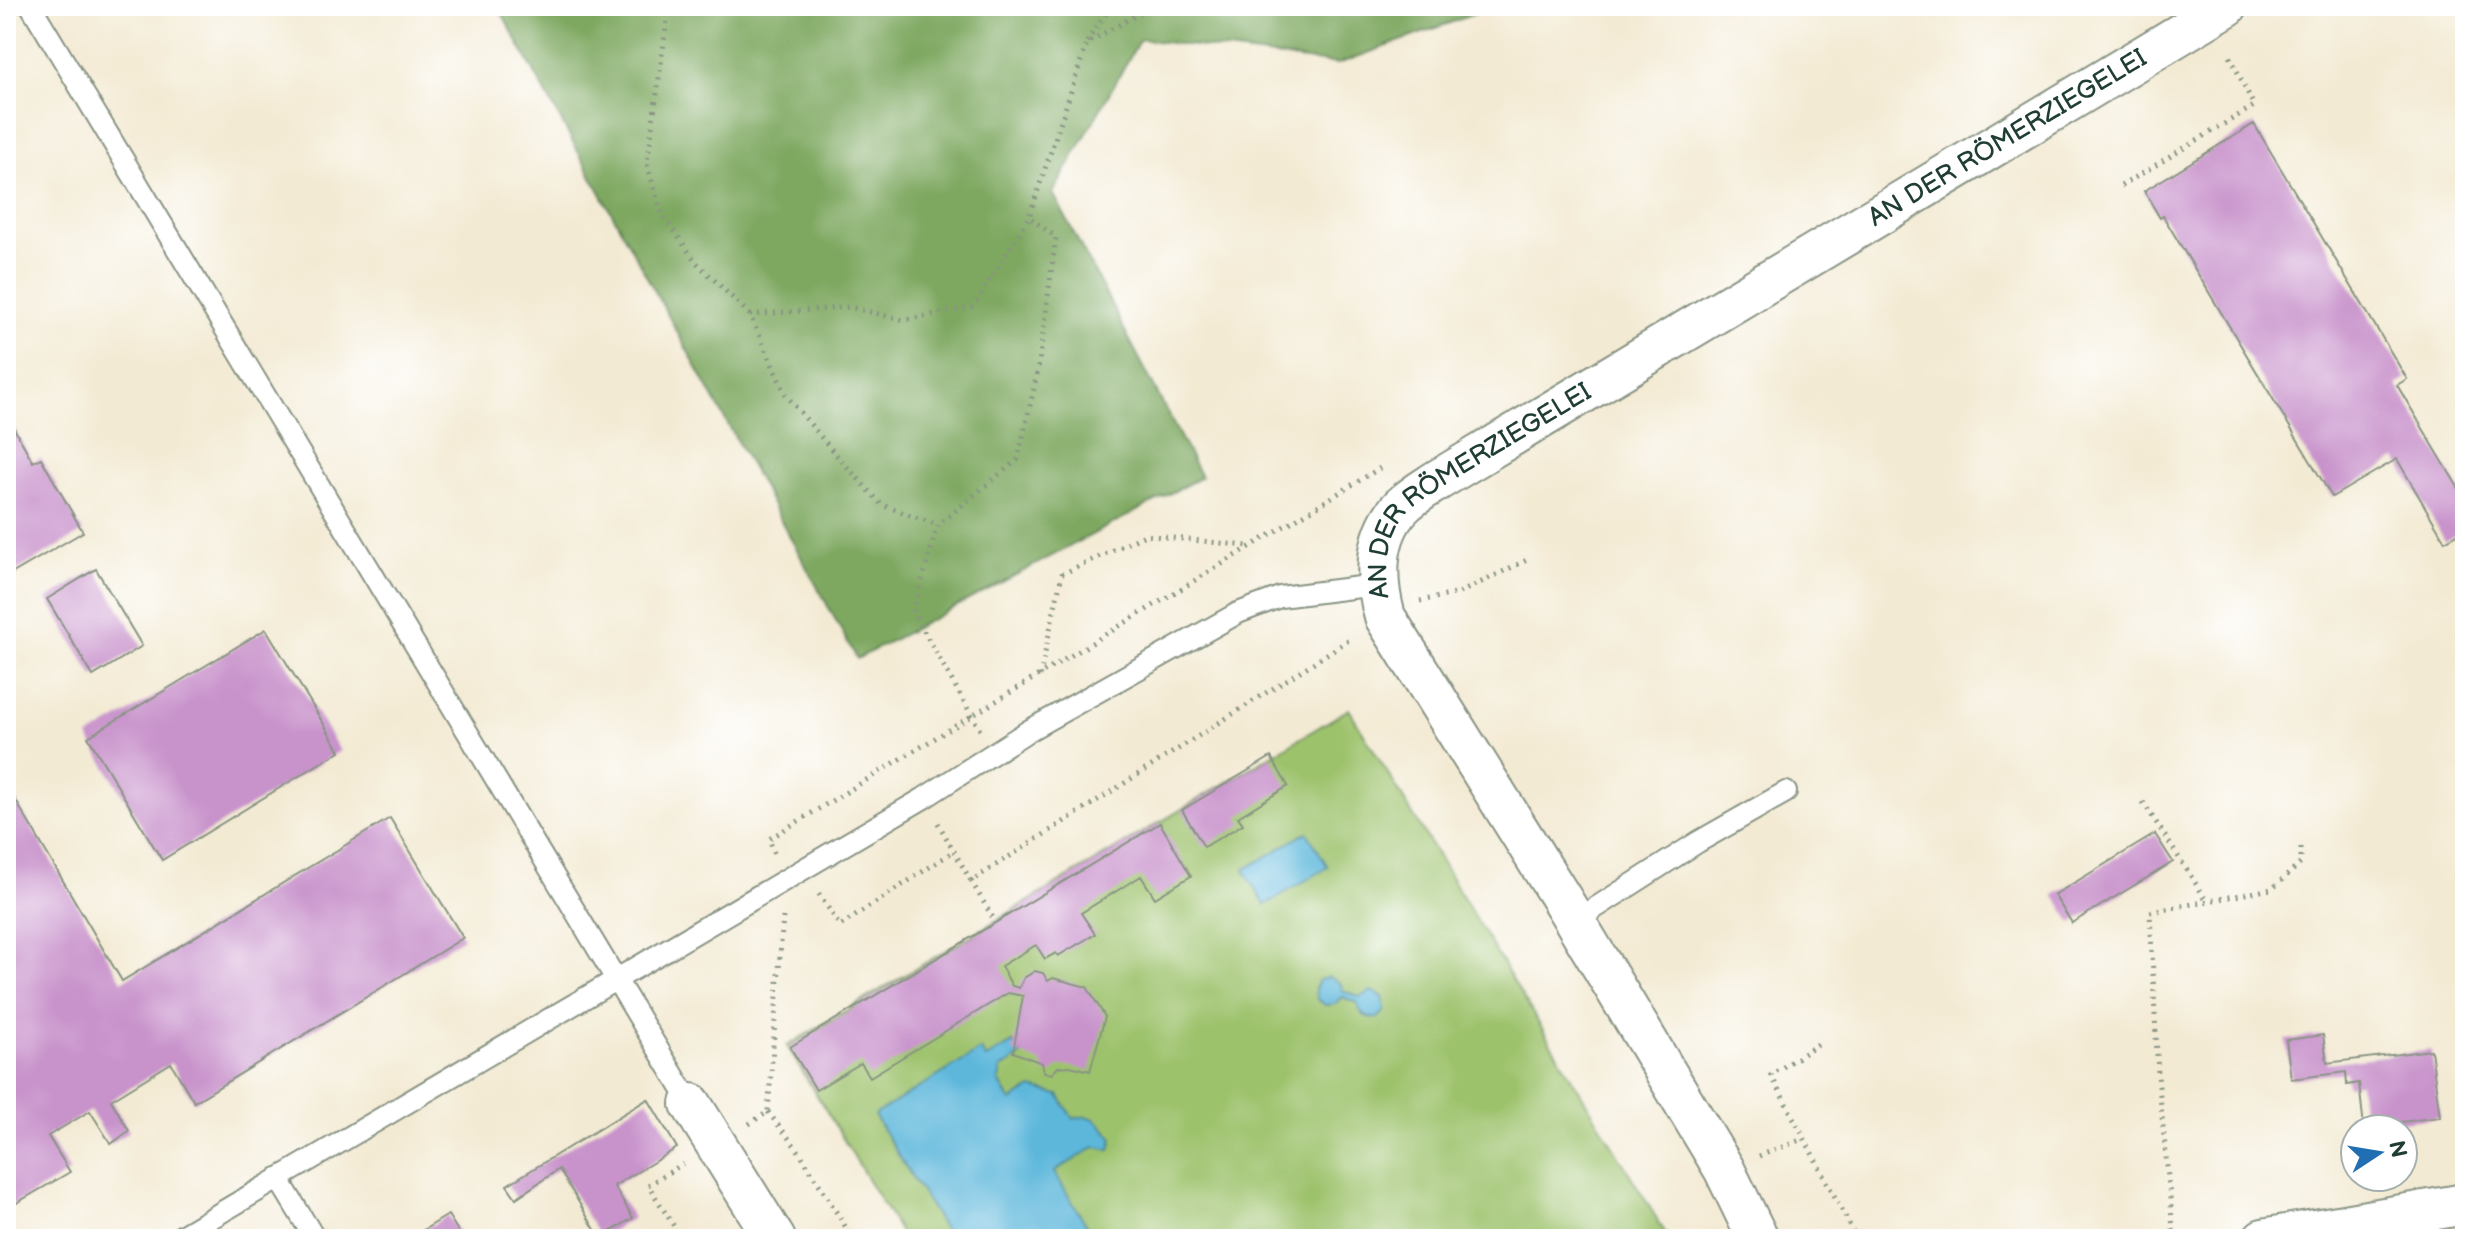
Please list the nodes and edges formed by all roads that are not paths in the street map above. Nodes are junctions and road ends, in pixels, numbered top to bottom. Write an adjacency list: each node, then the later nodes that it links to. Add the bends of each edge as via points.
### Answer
1 (31, 6): 6 (lane)
2 (2219, 11): 3 (street, AN DER RÖMERZIEGELEI, via 1438,480 1401,507 1381,544)
3 (1380, 601): 5 (street, AN DER RÖMERZIEGELEI); 6 (lane, via 1280,597 1238,613 994,752)
4 (1786, 792): 5 (lane)
5 (1575, 921): 13 (street, AN DER RÖMERZIEGELEI, via 1724,1169)
6 (617, 980): 7 (lane); 8 (lane)
7 (691, 1104): 12 (street)
8 (278, 1178): 10 (lane); 11 (lane)
9 (2465, 1204): 14 (street)
10 (176, 1239)
11 (315, 1239)
12 (775, 1239)
13 (1758, 1239)
14 (2263, 1239)

